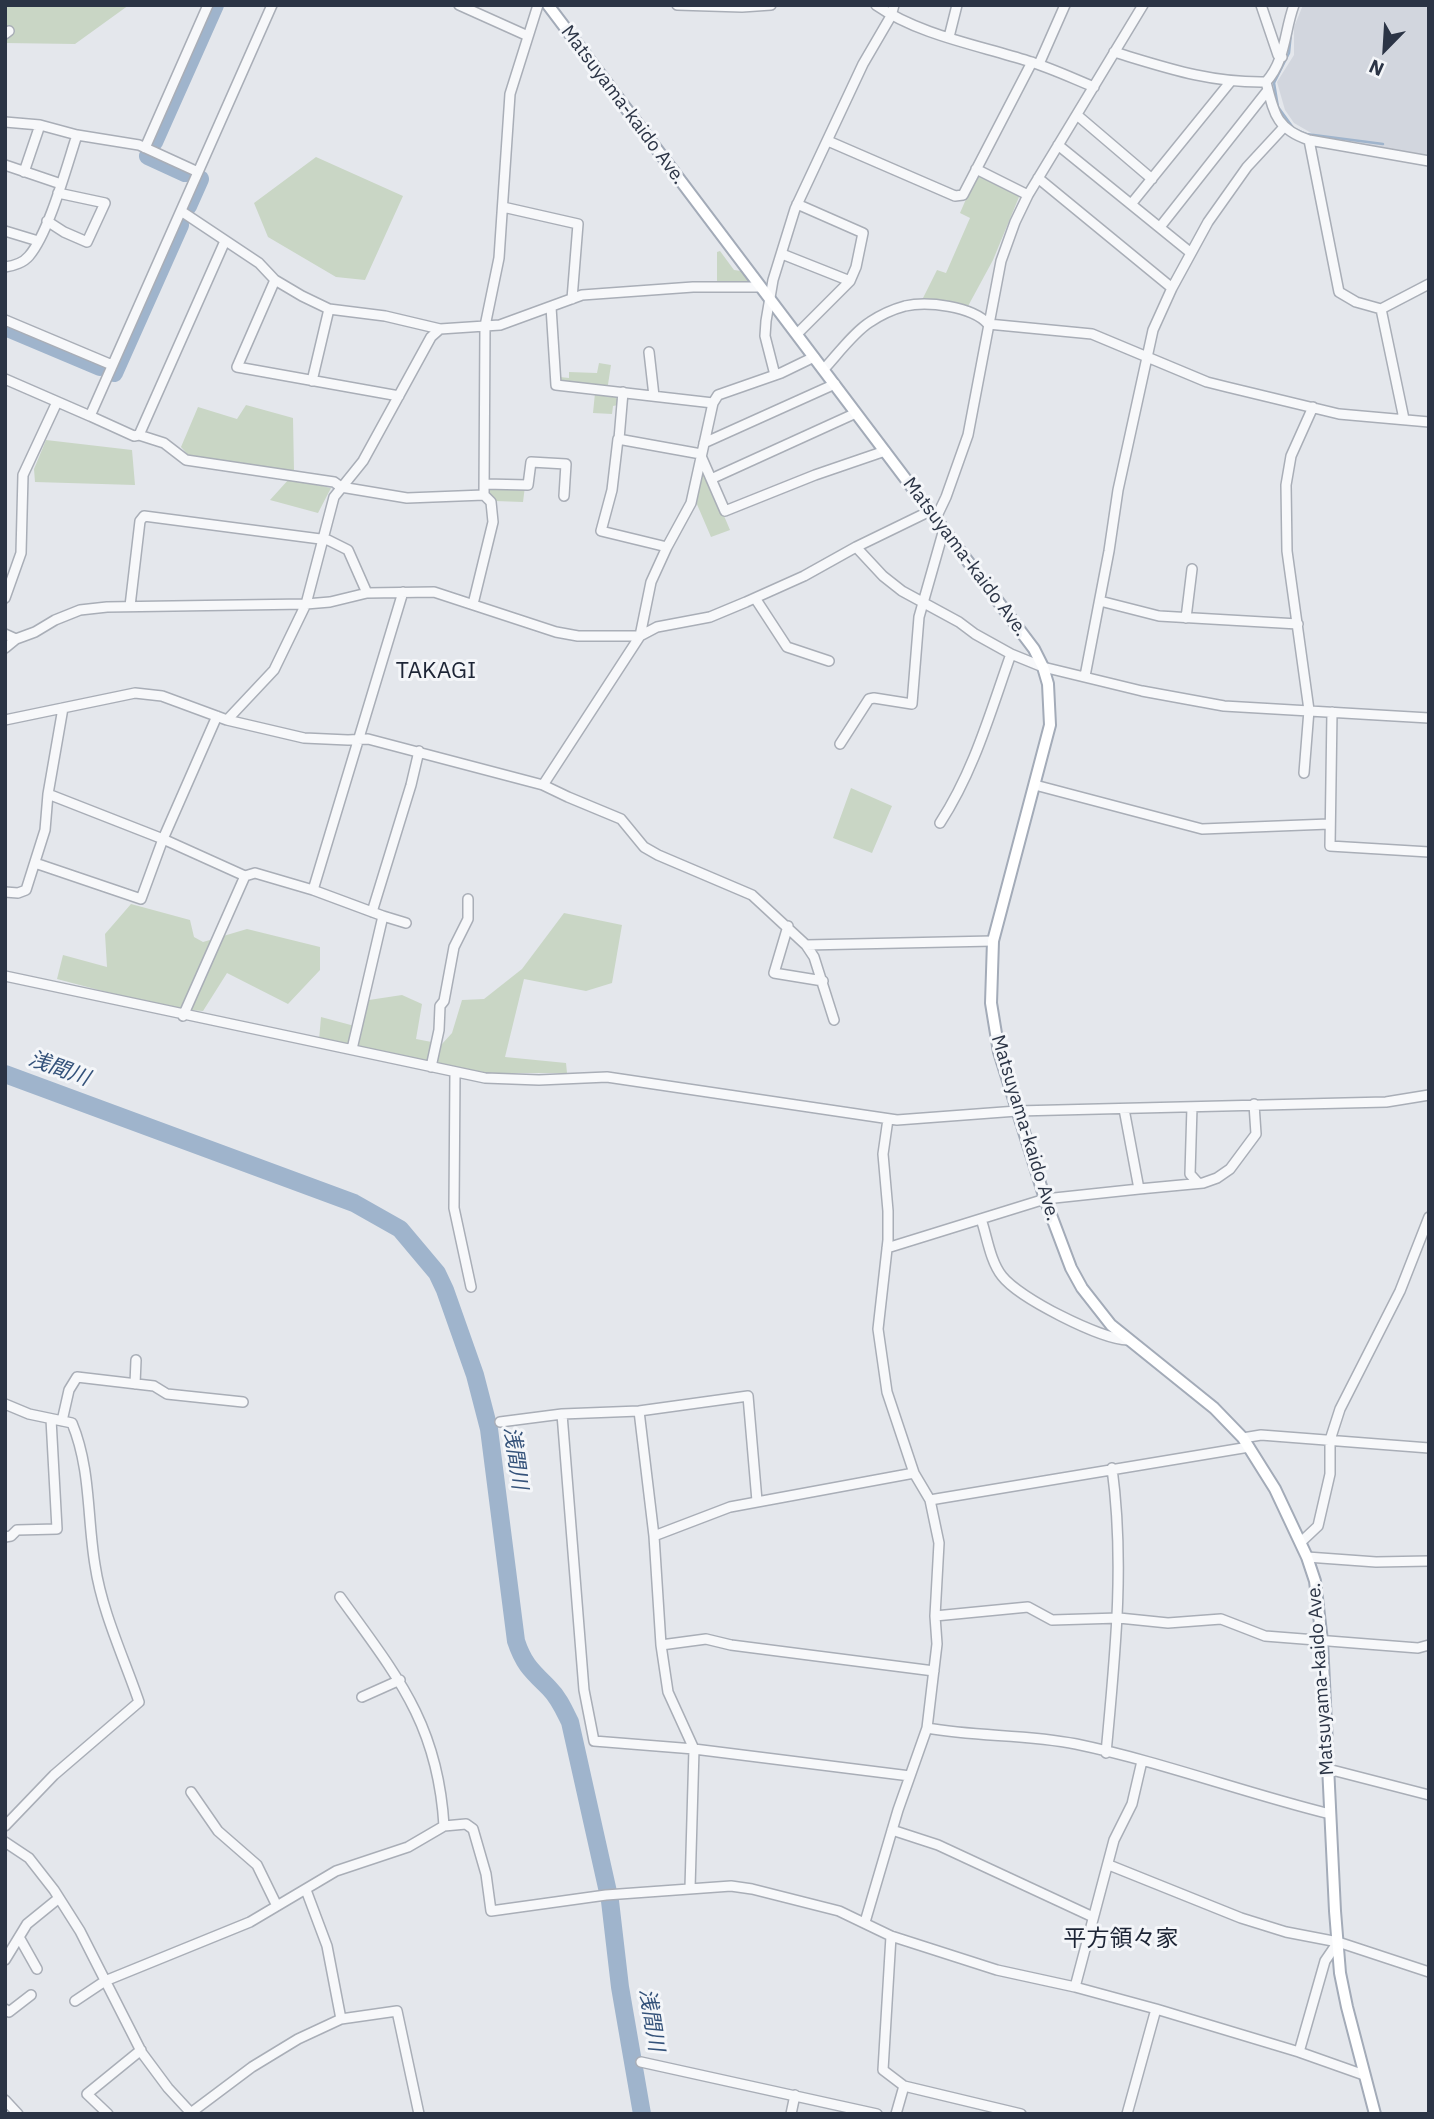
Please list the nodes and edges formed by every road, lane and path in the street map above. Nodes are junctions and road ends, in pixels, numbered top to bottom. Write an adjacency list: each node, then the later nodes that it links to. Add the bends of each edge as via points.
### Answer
1 (208, 5): 32 (street)
2 (272, 5): 37 (street)
3 (459, 5): 16 (street)
4 (538, 5): 16 (street)
5 (548, 5): 58 (main road, Matsuyama-kaido Ave.)
6 (677, 5): 7 (street)
7 (771, 5)
8 (876, 5): 15 (street)
9 (894, 5): 15 (street)
10 (957, 5): 17 (street)
11 (1065, 5): 20 (street)
12 (1143, 5): 18 (street)
13 (1261, 5): 19 (street)
14 (1294, 5): 19 (street)
15 (891, 16): 17 (street); 30 (street)
16 (528, 36): 45 (street, via 510,94)
17 (949, 37): 20 (street)
18 (1114, 52): 21 (street, via 1190,76); 23 (street)
19 (1282, 57): 22 (street)
20 (1035, 63): 23 (street); 35 (street)
21 (1231, 81): 22 (street); 39 (street)
22 (1267, 86): 27 (street, via 1275,115); 48 (street)
23 (1094, 87): 24 (street)
24 (1077, 115): 31 (street); 39 (street)
25 (5, 122): 26 (street)
26 (40, 125): 28 (street); 36 (street)
27 (1284, 127): 29 (street); 52 (street, via 1224,198)
28 (77, 135): 32 (street); 40 (street)
29 (1309, 140): 33 (street); 64 (street, via 1339,292)
30 (828, 141): 35 (street, via 955,196 963,195); 44 (street)
31 (1058, 145): 38 (street); 43 (street)
32 (145, 148): 37 (street)
33 (1429, 161)
34 (5, 165): 36 (street)
35 (976, 169): 42 (street)
36 (24, 172): 40 (street)
37 (198, 172): 46 (street)
38 (1038, 178): 42 (street); 59 (street)
39 (1152, 179): 43 (street)
40 (61, 184): 41 (street)
41 (58, 193): 47 (street); 47 (street, via 105,203 87,242)
42 (1028, 195): 66 (street, via 1001,261)
43 (1132, 203): 48 (street)
44 (797, 204): 53 (street); 56 (street, via 863,233)
45 (503, 207): 60 (street, via 578,224); 67 (street, via 499,258)
46 (181, 211): 51 (street); 73 (street)
47 (47, 220): 50 (street)
48 (1160, 227): 52 (street)
49 (5, 231): 50 (street)
50 (38, 241): 54 (street, via 25,260)
51 (225, 241): 55 (street, via 259,263); 89 (street)
52 (1191, 253): 59 (street)
53 (782, 254): 56 (street); 61 (street)
54 (5, 267)
55 (275, 280): 63 (street); 77 (street, via 237,367)
56 (850, 281): 69 (street)
57 (1429, 284): 64 (street)
58 (760, 287): 60 (street, via 693,287); 61 (main road, Matsuyama-kaido Ave.)
59 (1172, 288): 71 (street)
60 (572, 299): 62 (street)
61 (770, 300): 69 (main road, Matsuyama-kaido Ave.); 75 (street, via 765,336)
62 (551, 307): 67 (street); 79 (street, via 556,385)
63 (329, 309): 68 (street); 77 (street)
64 (1381, 309): 87 (street)
65 (5, 320): 73 (street)
66 (988, 324): 71 (street, via 1093,334); 74 (street, via 956,308 904,306 869,322); 98 (street, via 965,443 946,497)
67 (485, 326): 68 (street); 96 (street)
68 (440, 329): 80 (street, via 431,337)
69 (797, 334): 72 (main road, Matsuyama-kaido Ave.)
70 (649, 352): 81 (street)
71 (1146, 356): 84 (street, via 1207,382); 108 (street)
72 (814, 357): 74 (main road, Matsuyama-kaido Ave.); 75 (street)
73 (112, 365): 86 (street)
74 (824, 369): 78 (main road, Matsuyama-kaido Ave.)
75 (775, 375): 83 (street, via 718,395)
76 (5, 379): 82 (street)
77 (312, 381): 80 (street)
78 (835, 384): 85 (main road, Matsuyama-kaido Ave.); 91 (street)
79 (623, 393): 81 (street); 90 (street)
80 (399, 396): 95 (street, via 363,461)
81 (654, 396): 83 (street)
82 (57, 402): 86 (street); 106 (street, via 23,475 21,554)
83 (713, 403): 91 (street)
84 (1313, 407): 87 (street, via 1339,414); 114 (street, via 1291,456 1286,485 1287,551)
85 (856, 413): 92 (main road, Matsuyama-kaido Ave.); 94 (street)
86 (90, 416): 89 (street)
87 (1404, 419): 88 (street)
88 (1429, 422)
89 (139, 435): 95 (street, via 164,443 186,460 334,482)
90 (619, 439): 93 (street); 101 (street, via 601,531)
91 (704, 443): 93 (street)
92 (885, 451): 94 (street, via 725,511); 98 (main road, Matsuyama-kaido Ave.)
93 (701, 455): 94 (street); 101 (street, via 691,503)
94 (711, 479)
95 (341, 487): 96 (street, via 407,498 444,498); 100 (street)
96 (485, 489): 97 (street, via 527,485 531,462 566,464); 111 (street, via 493,522)
97 (564, 496)
98 (933, 515): 99 (main road, Matsuyama-kaido Ave.); 102 (street)
99 (944, 529): 109 (street); 121 (main road, Matsuyama-kaido Ave.)
100 (321, 541): 104 (street, via 348,550); 110 (street); 112 (street, via 144,516)
101 (667, 547): 116 (street, via 651,582)
102 (856, 547): 107 (street); 109 (street, via 883,576)
103 (1192, 569): 113 (street)
104 (367, 593): 105 (street); 110 (street)
105 (403, 593): 111 (street, via 434,592); 130 (street)
106 (5, 598)
107 (755, 598): 116 (street, via 710,617 657,627); 120 (street, via 787,647)
108 (1100, 601): 113 (street); 122 (street)
109 (922, 603): 119 (street); 131 (street, via 912,704 869,699)
110 (306, 604): 112 (street); 129 (street, via 274,670)
111 (473, 604): 116 (street, via 556,632)
112 (130, 606): 117 (street, via 80,610)
113 (1186, 618): 114 (street)
114 (1298, 624): 124 (street)
115 (5, 634): 117 (street)
116 (640, 636): 134 (street)
117 (16, 639): 118 (street)
118 (5, 648)
119 (1011, 654): 121 (street); 137 (street, via 970,770)
120 (829, 661)
121 (1044, 667): 122 (street); 135 (main road, Matsuyama-kaido Ave., via 1051,725)
122 (1085, 676): 124 (street, via 1224,706)
123 (63, 708): 126 (street, via 135,693 162,696); 128 (street); 136 (street)
124 (1309, 710): 125 (street); 133 (street)
125 (1332, 712): 127 (street); 138 (street)
126 (217, 716): 129 (street); 139 (street)
127 (1429, 718)
128 (5, 720)
129 (227, 720): 130 (street, via 304,738)
130 (358, 740): 132 (street, via 368,738); 143 (street)
131 (840, 744)
132 (419, 751): 134 (street); 146 (street)
133 (1304, 773)
134 (543, 785): 149 (street, via 621,819 644,847 752,895)
135 (1035, 785): 138 (street, via 1202,829); 150 (main road, Matsuyama-kaido Ave.)
136 (48, 794): 139 (street); 141 (street, via 45,830)
137 (940, 823)
138 (1329, 824): 140 (street, via 1330,846)
139 (163, 839): 141 (street, via 141,899); 142 (street)
140 (1429, 852)
141 (35, 863): 144 (street, via 26,890)
142 (245, 876): 143 (street, via 255,873); 154 (street)
143 (313, 890): 146 (street)
144 (5, 892)
145 (468, 899): 157 (street, via 468,919 454,947 440,1006)
146 (372, 912): 147 (street)
147 (383, 916): 148 (street); 156 (street)
148 (406, 923)
149 (788, 926): 151 (street); 153 (street, via 774,973)
150 (993, 941): 151 (street); 163 (main road, Matsuyama-kaido Ave., via 993,1023)
151 (806, 945): 153 (street)
152 (5, 976): 154 (street)
153 (823, 981): 155 (street)
154 (183, 1016): 156 (street)
155 (834, 1020)
156 (352, 1049): 157 (street)
157 (431, 1067): 158 (street)
158 (455, 1072): 164 (street, via 507,1080 607,1077); 171 (street, via 454,1208)
159 (1429, 1095): 160 (street, via 1386,1102)
160 (1254, 1104): 161 (street); 165 (street, via 1256,1135 1247,1150 1217,1178)
161 (1192, 1107): 162 (street); 165 (street, via 1190,1174)
162 (1124, 1109): 163 (street); 166 (street)
163 (1017, 1111): 164 (street); 167 (main road, Matsuyama-kaido Ave.)
164 (888, 1119): 170 (street, via 883,1154)
165 (1198, 1183): 166 (street)
166 (1139, 1189): 167 (street)
167 (1045, 1199): 169 (street); 172 (main road, Matsuyama-kaido Ave., via 1082,1288)
168 (1429, 1217): 182 (street, via 1400,1291 1340,1409)
169 (981, 1219): 170 (street); 172 (street, via 1002,1277 1018,1291 1109,1337)
170 (887, 1248): 186 (street, via 877,1329 887,1392)
171 (471, 1287)
172 (1128, 1340): 183 (main road, Matsuyama-kaido Ave., via 1214,1408)
173 (136, 1360): 174 (street)
174 (135, 1384): 175 (street, via 154,1386 167,1394); 180 (street, via 76,1377)
175 (243, 1402)
176 (5, 1404): 179 (street)
177 (639, 1410): 178 (street); 188 (street, via 748,1396); 189 (street)
178 (562, 1414): 181 (street); 204 (street, via 584,1690 594,1741)
179 (51, 1419): 180 (street); 190 (street, via 57,1529 17,1530)
180 (62, 1421): 212 (street, via 72,1423 81,1446 95,1569 139,1702 54,1775)
181 (500, 1422)
182 (1330, 1440): 183 (street, via 1261,1435); 184 (street); 191 (street, via 1330,1474 1318,1526)
183 (1246, 1442): 185 (street); 191 (main road, Matsuyama-kaido Ave.)
184 (1429, 1448)
185 (1112, 1468): 187 (street); 196 (street, via 1120,1549)
186 (914, 1473): 187 (street); 188 (street)
187 (930, 1500): 195 (street, via 939,1543)
188 (757, 1502): 189 (street, via 730,1507)
189 (654, 1536): 198 (street)
190 (5, 1537)
191 (1301, 1542): 192 (main road, Matsuyama-kaido Ave.)
192 (1307, 1557): 193 (street); 197 (main road, Matsuyama-kaido Ave., via 1315,1581)
193 (1429, 1561)
194 (340, 1597): 201 (street)
195 (935, 1616): 196 (street, via 1028,1607 1052,1620); 200 (street)
196 (1119, 1618): 197 (street, via 1168,1623 1221,1619 1265,1636); 205 (street)
197 (1322, 1641): 199 (street); 207 (main road, Matsuyama-kaido Ave.)
198 (661, 1645): 200 (street, via 706,1639); 204 (street, via 668,1692)
199 (1429, 1645)
200 (934, 1671): 203 (street)
201 (400, 1680): 202 (street); 213 (street, via 435,1760)
202 (362, 1697)
203 (927, 1728): 205 (street, via 1076,1744); 208 (street)
204 (694, 1749): 208 (street); 217 (street)
205 (1106, 1752): 206 (street)
206 (1142, 1761): 211 (street); 216 (street, via 1132,1804 1114,1840)
207 (1328, 1769): 210 (street); 211 (main road, Matsuyama-kaido Ave.)
208 (910, 1776): 214 (street)
209 (191, 1792): 220 (street, via 218,1831 257,1865)
210 (1429, 1795)
211 (1330, 1814): 225 (main road, Matsuyama-kaido Ave.)
212 (5, 1826)
213 (444, 1826): 217 (street, via 466,1824 473,1829 491,1912); 218 (street, via 408,1847 336,1871)
214 (892, 1830): 221 (street, via 938,1845); 222 (street)
215 (5, 1842): 219 (street, via 29,1858)
216 (1108, 1865): 221 (street); 225 (street, via 1241,1918)
217 (690, 1888): 222 (street, via 752,1889 839,1911)
218 (306, 1890): 220 (street); 235 (street, via 327,1946)
219 (59, 1898): 224 (street, via 27,1924); 229 (street)
220 (277, 1906): 229 (street, via 250,1922)
221 (1093, 1917): 230 (street)
222 (865, 1923): 223 (street)
223 (891, 1936): 230 (street, via 997,1970); 240 (street, via 883,2070)
224 (19, 1937): 226 (street); 227 (street)
225 (1338, 1942): 228 (street); 237 (street, via 1325,1961); 239 (main road, Matsuyama-kaido Ave., via 1347,2007)
226 (5, 1960)
227 (37, 1969)
228 (1429, 1972)
229 (105, 1981): 232 (street); 236 (street)
230 (1075, 1987): 234 (street)
231 (31, 1995): 233 (street, via 9,2012)
232 (75, 2001)
233 (5, 2009)
234 (1156, 2009): 237 (street); 251 (street)
235 (341, 2018): 243 (street, via 252,2067); 246 (street, via 397,2011)
236 (141, 2050): 243 (street); 245 (street, via 87,2094)
237 (1299, 2052): 239 (street)
238 (641, 2062): 241 (street)
239 (1364, 2075): 252 (main road, Matsuyama-kaido Ave.)
240 (904, 2086): 249 (street); 250 (street)
241 (795, 2095): 247 (street); 248 (street)
242 (5, 2100): 244 (street)
243 (192, 2113)
244 (18, 2114)
245 (108, 2114)
246 (419, 2114)
247 (791, 2114)
248 (877, 2114)
249 (896, 2114)
250 (1021, 2114)
251 (1127, 2114)
252 (1375, 2114)

